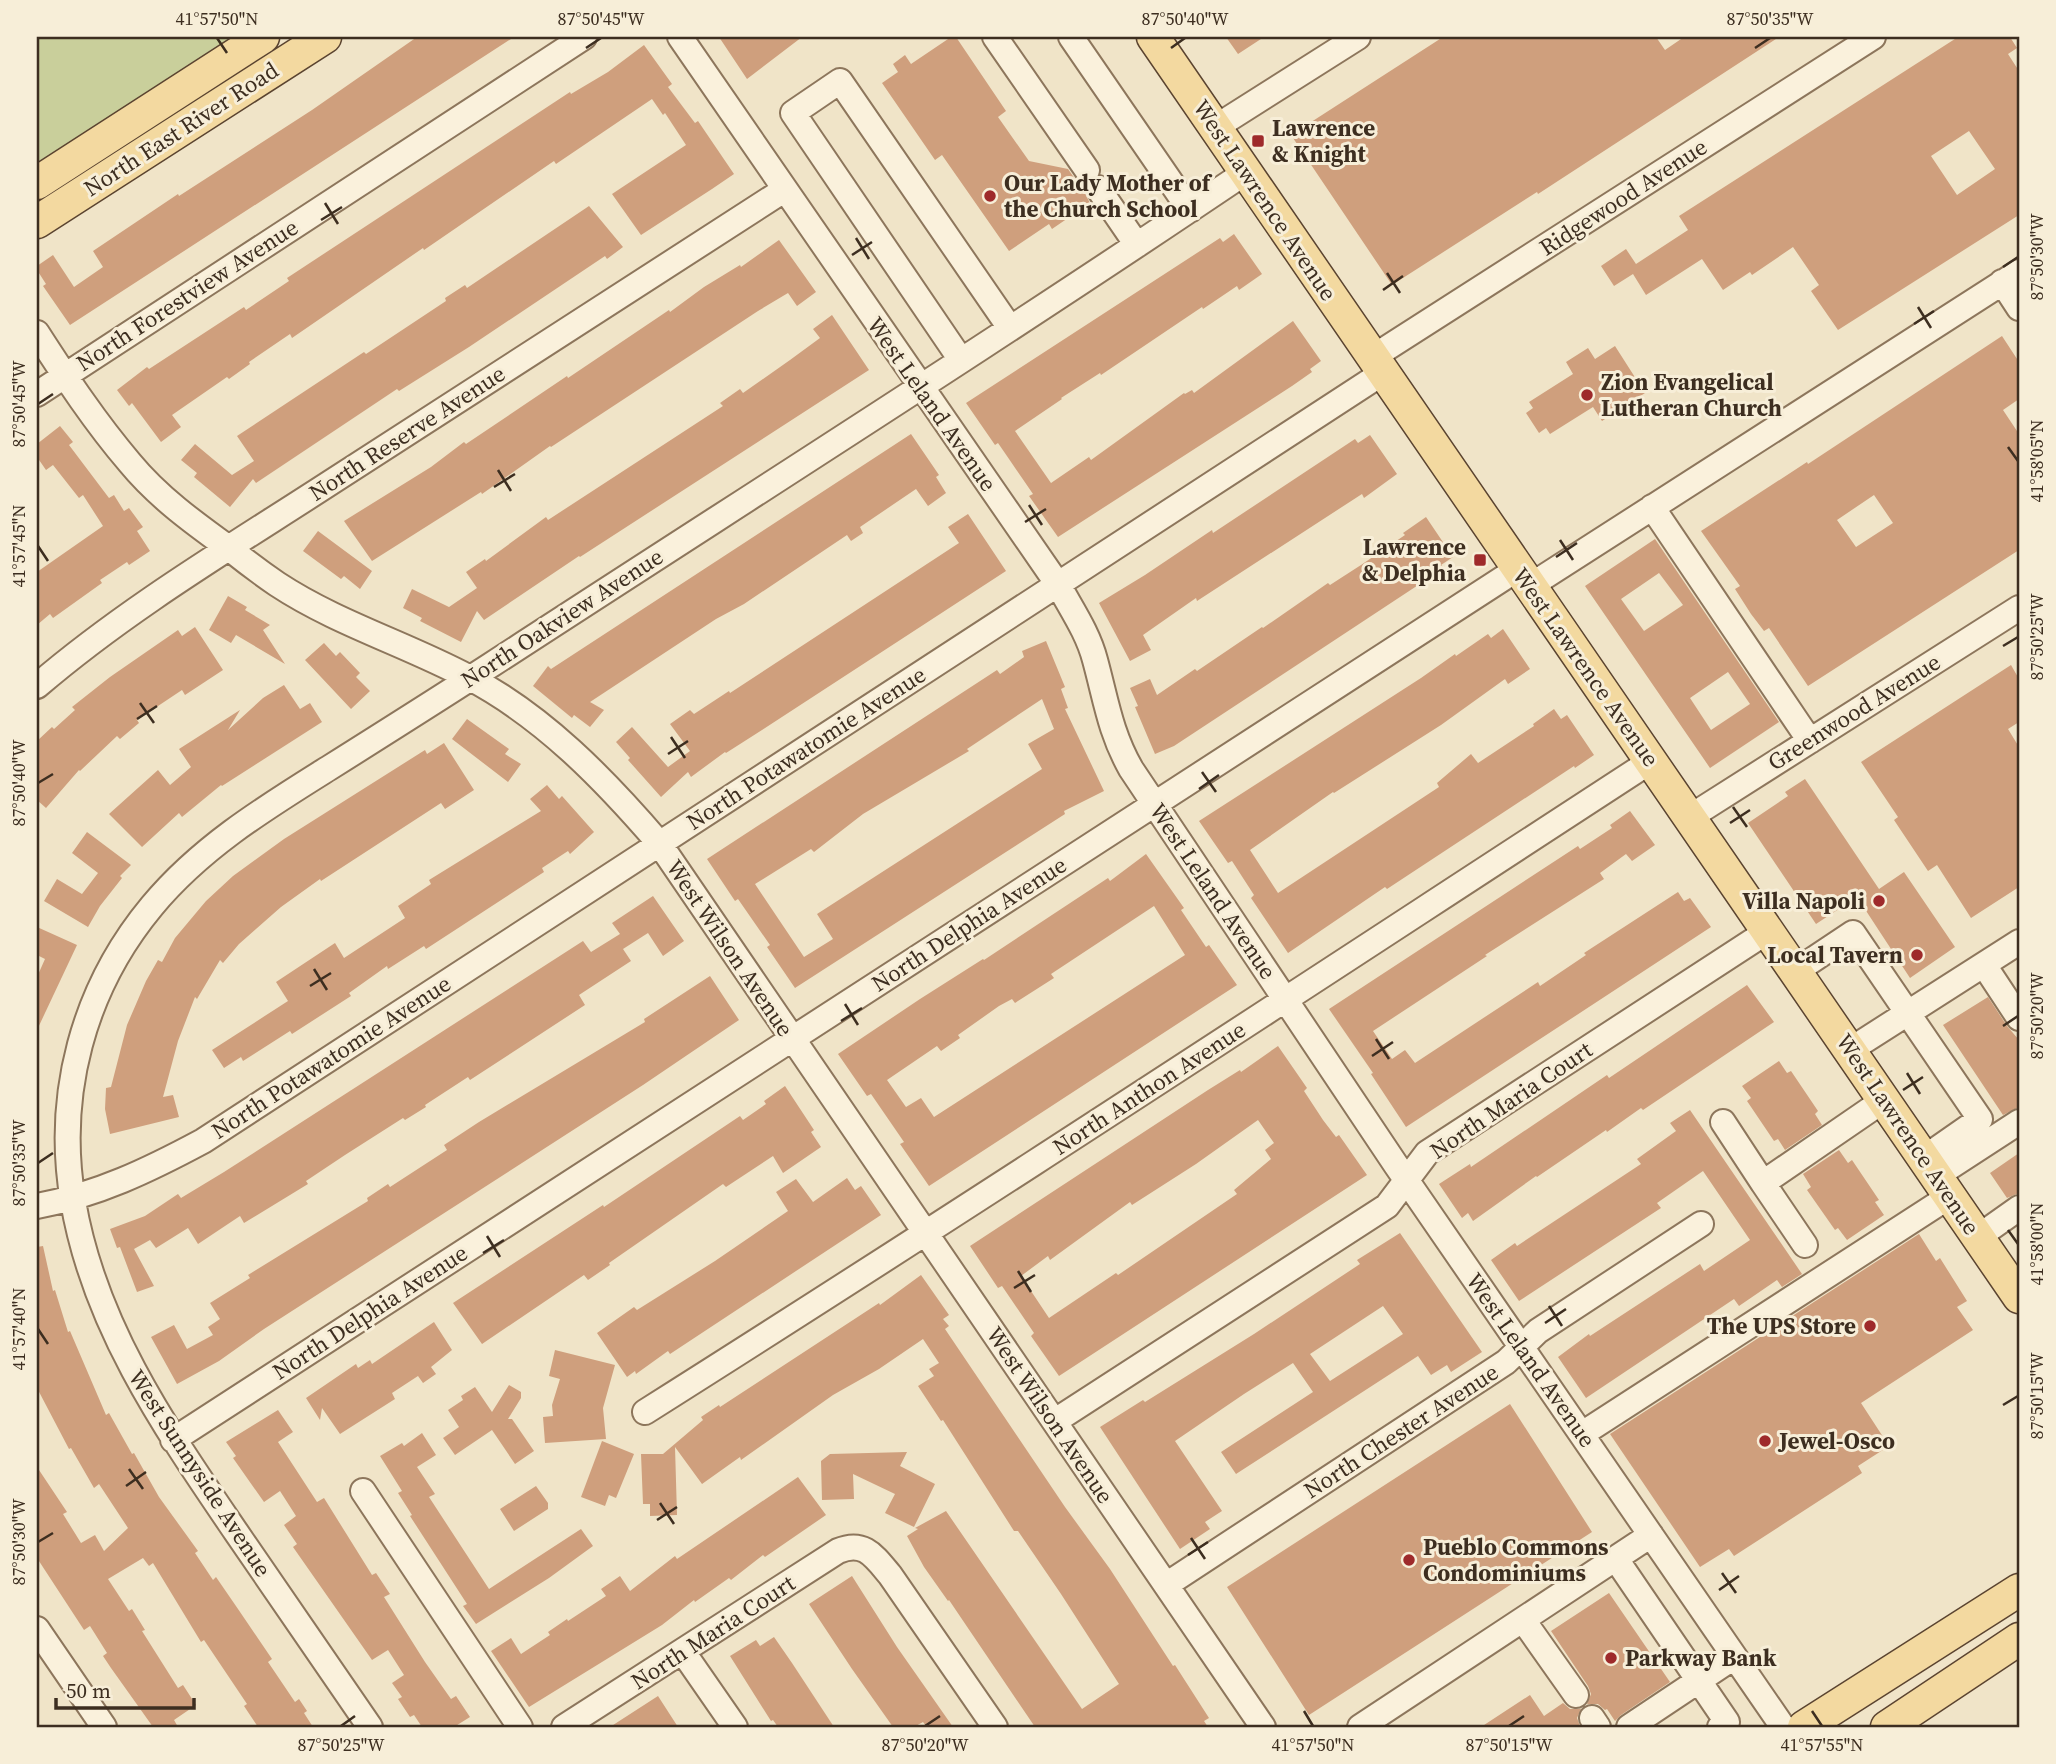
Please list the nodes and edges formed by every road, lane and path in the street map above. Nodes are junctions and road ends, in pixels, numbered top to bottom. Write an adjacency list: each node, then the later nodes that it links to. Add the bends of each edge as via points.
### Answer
1 (263, 37): 12 (main road, North East River Road)
2 (325, 37): 15 (main road, North East River Road)
3 (584, 37): 23 (street, North Forestview Avenue)
4 (680, 37): 13 (street, West Leland Avenue)
5 (995, 37): 16 (street)
6 (1070, 37): 14 (street)
7 (1153, 37): 10 (main road, West Lawrence Avenue)
8 (1358, 37): 10 (street)
9 (1873, 37): 22 (street, Ridgewood Avenue)
10 (1216, 127): 11 (main road, West Lawrence Avenue)
11 (1247, 172): 14 (street, North Oakview Avenue); 22 (main road, West Lawrence Avenue)
12 (37, 183)
13 (784, 190): 24 (street, West Leland Avenue); 27 (street, North Reserve Avenue)
14 (1190, 211): 16 (street, North Oakview Avenue)
15 (37, 222)
16 (1137, 245): 19 (street, North Oakview Avenue)
17 (2011, 277): 18 (street); 26 (street, North Delphia Avenue)
18 (2019, 308)
19 (1010, 328): 21 (street, North Oakview Avenue); 21 (street, via 841,80 793,113)
20 (37, 333): 23 (street, West Wilson Avenue)
21 (961, 359): 24 (street, North Oakview Avenue)
22 (1379, 365): 28 (main road, West Lawrence Avenue); 29 (street, North Potawatomie Avenue)
23 (64, 375): 25 (street, North Forestview Avenue); 27 (street, West Wilson Avenue, via 131,465 164,499)
24 (920, 386): 29 (street, West Leland Avenue); 31 (street, North Oakview Avenue)
25 (37, 394)
26 (1652, 508): 28 (street, North Delphia Avenue); 33 (street)
27 (229, 548): 31 (street, West Wilson Avenue, via 315,606); 32 (street, North Reserve Avenue, via 127,616)
28 (1525, 577): 34 (main road, West Lawrence Avenue); 35 (street, North Delphia Avenue)
29 (1059, 586): 35 (street, West Leland Avenue, via 1095,658 1118,745); 37 (street, North Potawatomie Avenue)
30 (2019, 608): 33 (street, Greenwood Avenue)
31 (471, 678): 37 (street, West Wilson Avenue, via 526,714 578,757 621,797); 53 (street, North Oakview Avenue, via 220,839 150,909 100,989 74,1064 68,1109)
32 (37, 686)
33 (1810, 741): 36 (street, Greenwood Avenue)
34 (1651, 761): 36 (main road, West Lawrence Avenue); 42 (street, North Anthon Avenue)
35 (1155, 804): 42 (street, West Leland Avenue); 45 (street, North Delphia Avenue)
36 (1690, 817): 38 (main road, West Lawrence Avenue)
37 (659, 843): 45 (street, West Wilson Avenue); 53 (street, North Potawatomie Avenue, via 203,1141 121,1183)
38 (1768, 931): 41 (main road, West Lawrence Avenue); 51 (street, North Maria Court, via 1427,1153)
39 (2019, 942): 40 (street)
40 (1984, 965): 43 (street); 44 (street)
41 (1796, 971): 43 (street, via 1853,933); 46 (main road, West Lawrence Avenue)
42 (1285, 998): 51 (street, West Leland Avenue); 57 (street, North Anthon Avenue)
43 (1906, 1014): 46 (street); 50 (street, via 1980,1119)
44 (2019, 1018)
45 (792, 1039): 57 (street, West Wilson Avenue); 65 (street, North Delphia Avenue)
46 (1850, 1050): 47 (main road, West Lawrence Avenue)
47 (1884, 1100): 50 (main road, West Lawrence Avenue); 52 (street)
48 (1723, 1122): 52 (street)
49 (2019, 1122): 50 (street)
50 (1937, 1177): 58 (main road, West Lawrence Avenue); 64 (street)
51 (1407, 1180): 61 (street, West Leland Avenue); 63 (street, North Maria Court, via 1387,1206)
52 (1763, 1183): 59 (street)
53 (73, 1199): 54 (street, North Potawatomie Avenue); 65 (street, West Sunnyside Avenue, via 84,1248 115,1335)
54 (37, 1206)
55 (2019, 1208): 58 (street)
56 (1702, 1224): 61 (street, North Chester Avenue, via 1538,1331)
57 (926, 1234): 62 (street, North Anthon Avenue); 63 (street, West Wilson Avenue)
58 (1978, 1237): 60 (main road, West Lawrence Avenue)
59 (1805, 1245)
60 (2016, 1286)
61 (1522, 1347): 64 (street, West Leland Avenue); 69 (street, North Chester Avenue, via 1506,1362)
62 (645, 1412)
63 (1055, 1421): 69 (street, West Wilson Avenue)
64 (1582, 1434): 67 (street, West Leland Avenue)
65 (173, 1440): 79 (street, West Sunnyside Avenue)
66 (363, 1491): 80 (street)
67 (1651, 1535): 68 (street); 75 (street, West Leland Avenue)
68 (1616, 1559): 71 (street); 76 (street)
69 (1166, 1585): 84 (street, West Wilson Avenue)
70 (2019, 1590): 89 (main road)
71 (1523, 1620): 77 (street); 85 (street)
72 (37, 1629): 78 (street)
73 (2019, 1639): 90 (main road)
74 (683, 1652): 81 (street, North Maria Court); 82 (street); 83 (street, North Maria Court, via 838,1551 849,1546 864,1549 890,1574)
75 (1734, 1657): 76 (street); 88 (street, West Leland Avenue)
76 (1699, 1681): 86 (street); 87 (street, via 1727,1722)
77 (1576, 1695)
78 (104, 1727)
79 (370, 1727)
80 (520, 1727)
81 (564, 1727)
82 (735, 1727)
83 (995, 1727)
84 (1263, 1727)
85 (1360, 1727)
86 (1629, 1727)
87 (1720, 1727)
88 (1783, 1727)
89 (1804, 1727)
90 (1887, 1727)

